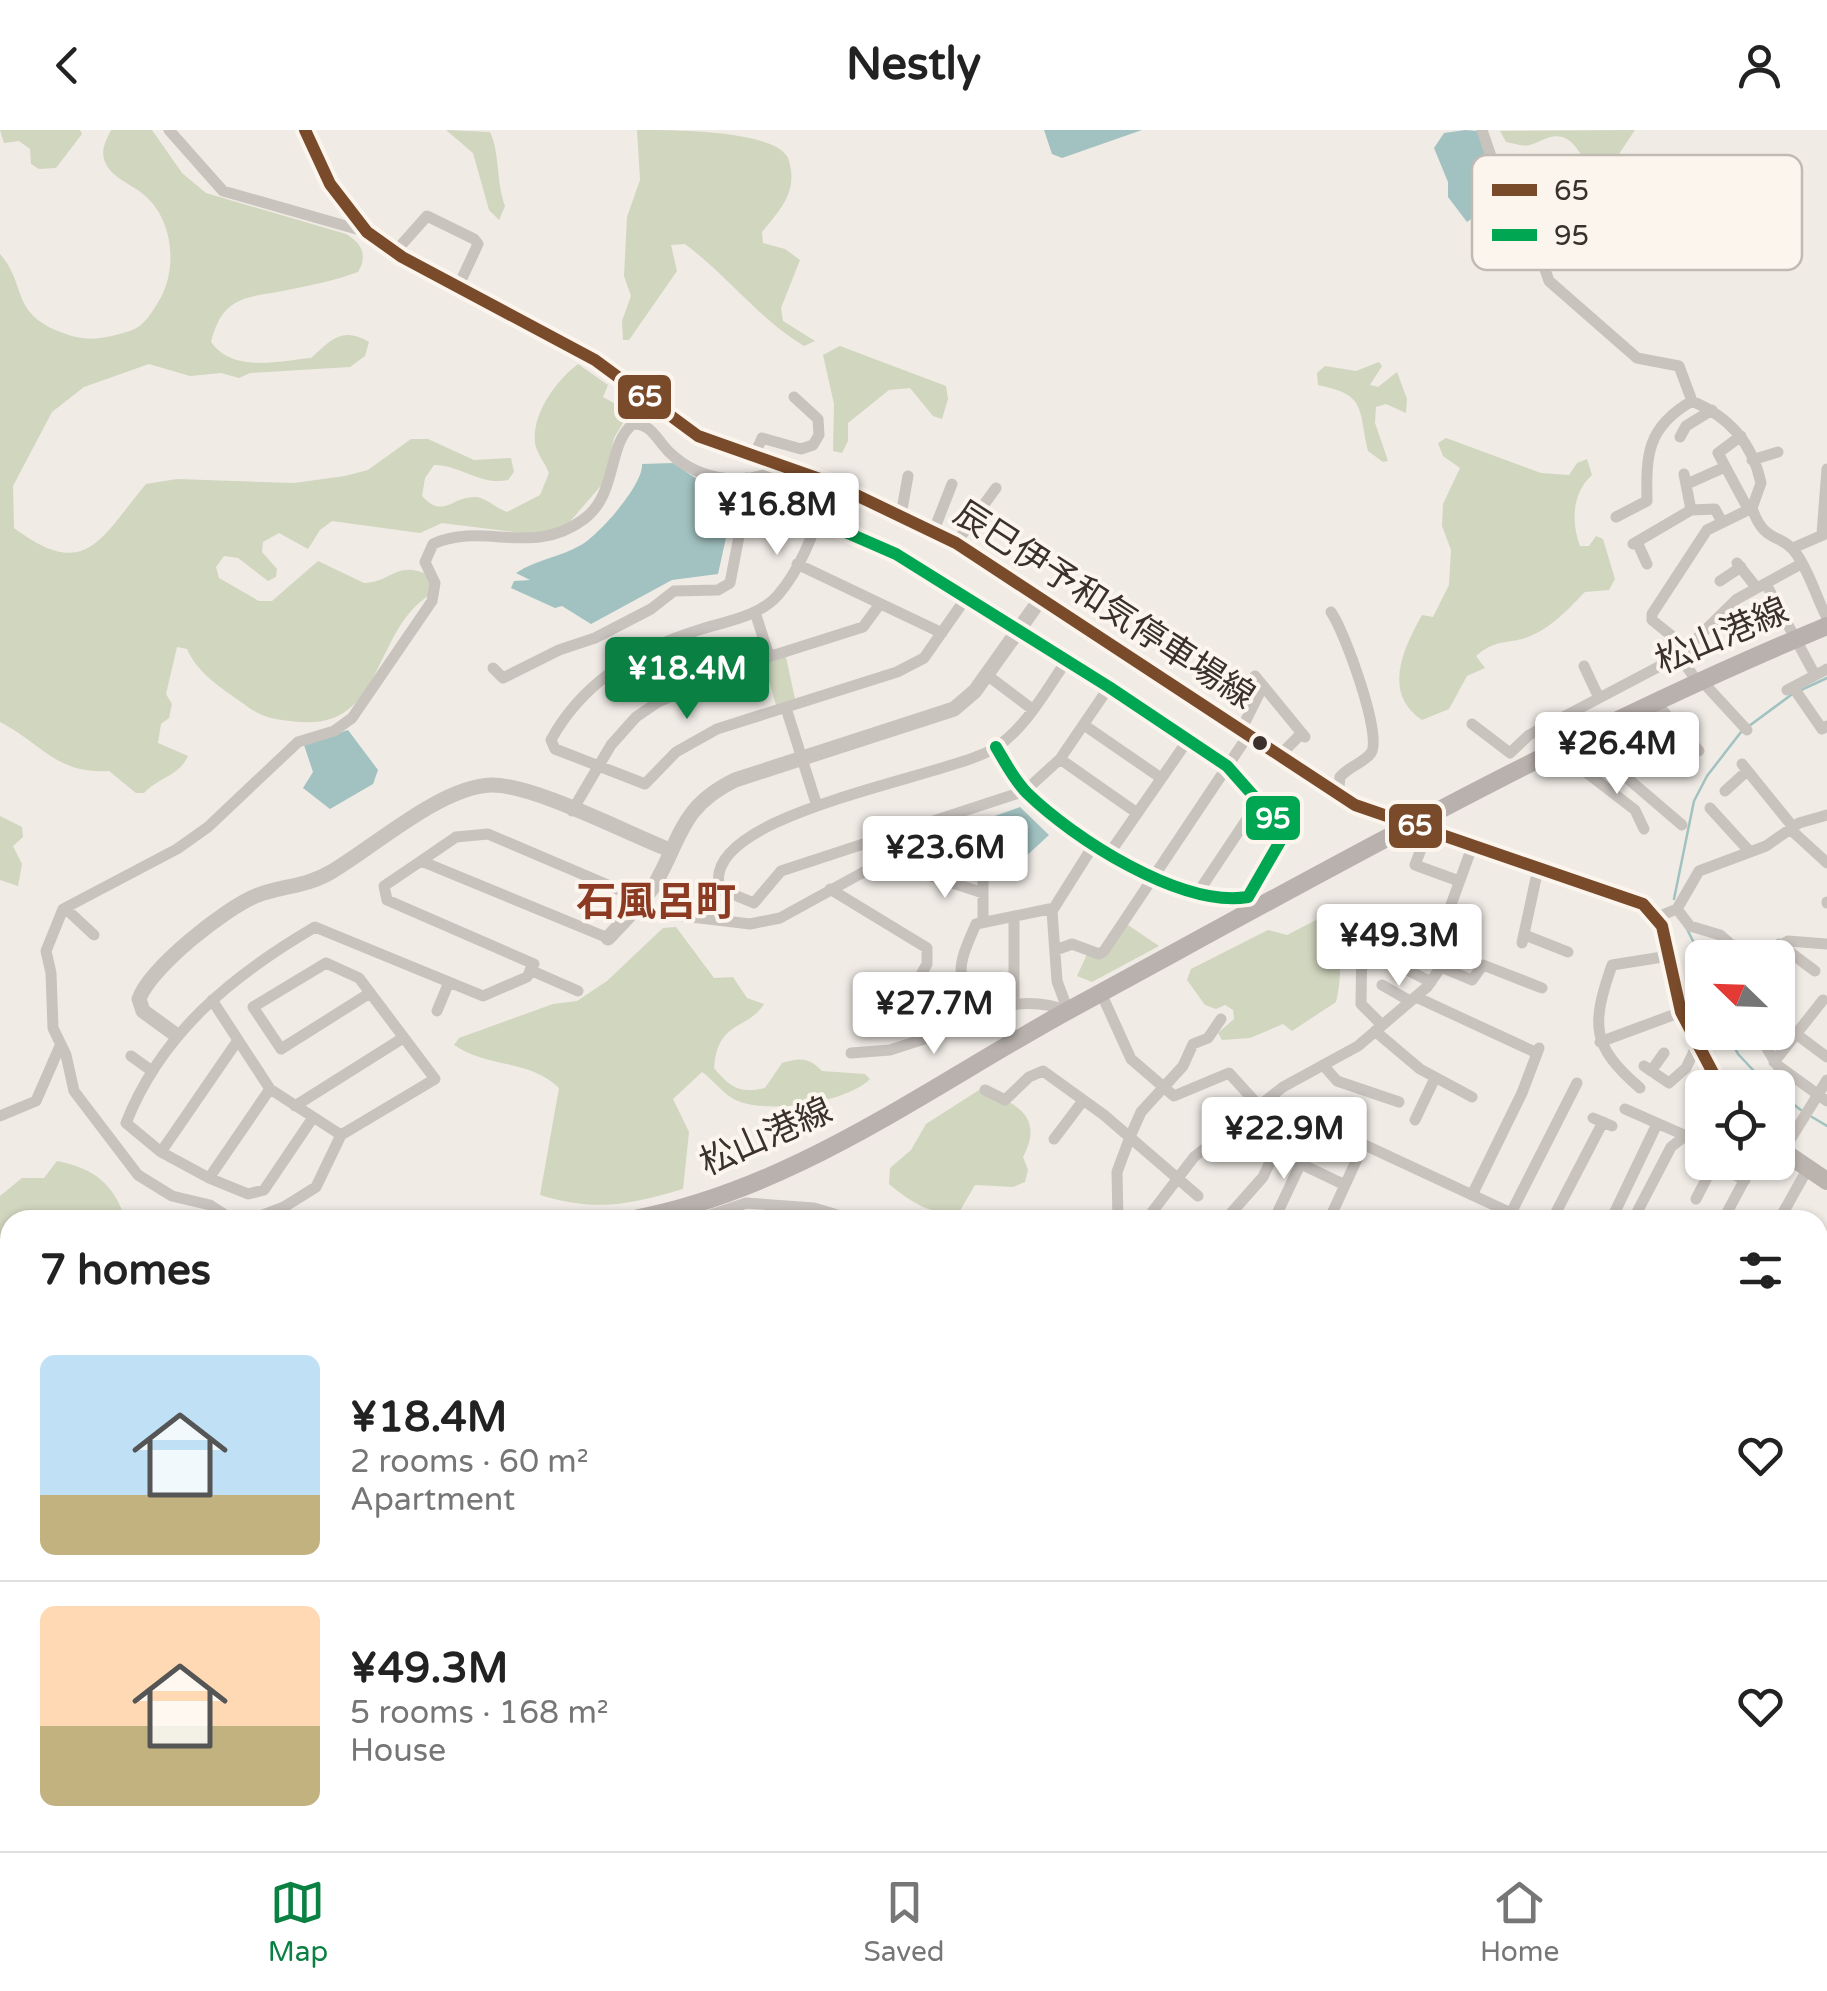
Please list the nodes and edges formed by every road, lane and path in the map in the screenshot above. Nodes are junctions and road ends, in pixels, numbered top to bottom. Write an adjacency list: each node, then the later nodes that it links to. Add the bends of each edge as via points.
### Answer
1 (169, 130): 5 (street, via 223,191)
2 (306, 130): 5 (main road, 辰巳伊予和気停車場線, via 330,184)
3 (1482, 130): 4 (street)
4 (1491, 155)
5 (367, 232): 6 (main road, 辰巳伊予和気停車場線)
6 (395, 252): 8 (main road, 辰巳伊予和気停車場線); 8 (street, via 426,216 474,239 478,244)
7 (1545, 270): 10 (street, via 1549,282 1637,358 1679,366)
8 (458, 287): 15 (main road, 辰巳伊予和気停車場線, via 595,360 698,436)
9 (794, 397): 15 (street, via 818,418 813,444 801,449 762,438)
10 (1692, 401): 11 (street); 28 (street, via 1647,448 1647,500)
11 (1712, 410): 12 (street); 13 (street)
12 (1741, 436): 16 (street); 18 (street, via 1718,453)
13 (1680, 437)
14 (1778, 452): 16 (street)
15 (754, 456): 17 (main road, 辰巳伊予和気停車場線)
16 (1752, 460): 25 (street, via 1761,482)
17 (786, 465): 21 (street); 22 (main road, 辰巳伊予和気停車場線)
18 (1725, 467): 25 (street); 26 (street, via 1685,479)
19 (1827, 469): 32 (street)
20 (908, 476): 27 (street)
21 (746, 478): 56 (street, via 734,572 724,587 674,592 645,613 512,676); 111 (street, via 702,474 678,460 648,427 633,424 604,496 584,520 546,538 468,536 432,544 425,562 434,582 432,601 352,718 298,742 177,849)
22 (832, 483): 27 (main road, 辰巳伊予和気停車場線); 29 (street)
23 (952, 484): 31 (street)
24 (996, 488): 33 (street)
25 (1749, 508): 30 (street); 34 (street, via 1767,536)
26 (1690, 510): 30 (street, via 1714,509); 36 (street, via 1635,542)
27 (901, 515): 31 (main road, 辰巳伊予和気停車場線)
28 (1616, 517)
29 (818, 520): 35 (street); 40 (street)
30 (1722, 522): 52 (street, via 1707,530 1652,614)
31 (934, 530): 33 (main road, 辰巳伊予和気停車場線)
32 (1824, 534): 34 (street)
33 (956, 542): 41 (main road, 辰巳伊予和気停車場線)
34 (1793, 548): 37 (street)
35 (797, 564): 42 (street); 43 (street, via 778,595)
36 (1647, 564)
37 (1801, 564): 39 (street); 46 (street)
38 (1720, 581): 39 (street, via 1739,565)
39 (1761, 585): 45 (street); 52 (street, via 1724,610)
40 (968, 596): 49 (street); 50 (street)
41 (1042, 597): 49 (street); 70 (main road, 辰巳伊予和気停車場線)
42 (880, 604): 50 (street); 53 (street, via 863,626)
43 (755, 612): 53 (street); 80 (street, via 662,641 584,693 551,740 555,749)
44 (1332, 612): 85 (street, via 1345,634 1374,738 1369,756 1340,776)
45 (1783, 618): 48 (street); 51 (street)
46 (1827, 618)
47 (1827, 626): 51 (main road, 松山港線)
48 (1763, 628)
49 (1019, 630): 54 (street); 58 (street)
50 (942, 633): 63 (street, via 924,658 897,672)
51 (1794, 640): 57 (street); 60 (main road, 松山港線)
52 (1684, 652): 60 (street); 61 (street)
53 (769, 656): 80 (street, via 680,688 636,717)
54 (1067, 660): 59 (street); 64 (street)
55 (1584, 666): 61 (street)
56 (493, 668)
57 (1821, 672): 68 (street, via 1790,689 1822,729)
58 (986, 675): 64 (street); 78 (street, via 946,712)
59 (1109, 687): 67 (street); 73 (street)
60 (1703, 688): 62 (main road, 松山港線); 69 (street)
61 (1599, 698): 65 (street)
62 (1653, 700): 72 (main road, 松山港線); 75 (street)
63 (786, 708): 78 (street); 80 (street, via 717,728 676,752 645,784)
64 (1032, 709): 74 (street)
65 (1563, 717): 71 (street); 72 (street)
66 (1472, 724): 71 (street, via 1510,754)
67 (1084, 725): 79 (street); 82 (street)
68 (1827, 726)
69 (1747, 730)
70 (1244, 734): 77 (main road, 辰巳伊予和気停車場線); 77 (street, via 1259,681 1304,735); 81 (street)
71 (1529, 735): 76 (street)
72 (1576, 738): 76 (main road, 松山港線); 92 (street)
73 (1188, 740): 81 (street); 82 (street)
74 (996, 748): 83 (street); 87 (street)
75 (1700, 751)
76 (1548, 752): 94 (street, via 1635,810); 95 (main road, 松山港線)
77 (1278, 757): 85 (main road, 辰巳伊予和気停車場線)
78 (802, 759): 87 (street); 98 (street, via 708,795 686,817)
79 (1060, 759): 83 (street); 90 (street)
80 (596, 766): 89 (street)
81 (1227, 766): 86 (street); 106 (street)
82 (1161, 778): 90 (street)
83 (1025, 791): 87 (street, via 781,871 754,904 720,889 718,876 738,840); 96 (street)
84 (1725, 791): 93 (street, via 1745,768)
85 (1338, 796): 95 (main road, 辰巳伊予和気停車場線)
86 (1259, 801): 109 (street); 109 (street, via 1282,828 1282,838 1254,893 1241,898)
87 (817, 806)
88 (1714, 808): 99 (street)
89 (572, 811): 98 (street); 151 (street, via 508,786 466,790 320,878 239,904 142,992 141,1008)
90 (1137, 813): 100 (street)
91 (1827, 815): 93 (street)
92 (1682, 825)
93 (1792, 828): 99 (street); 102 (street)
94 (1644, 829)
95 (1418, 830): 97 (main road, 辰巳伊予和気停車場線); 107 (street, via 1415,864); 138 (main road, 松山港線)
96 (1093, 846): 100 (street); 112 (street)
97 (1472, 848): 104 (main road, 辰巳伊予和気停車場線); 107 (street)
98 (670, 850): 110 (street)
99 (1750, 852): 113 (street, via 1699,871)
100 (1109, 854): 106 (street)
101 (420, 860): 110 (street, via 456,837 488,834); 120 (street); 130 (street, via 386,882 388,900 534,964)
102 (1827, 863)
103 (871, 868): 108 (street)
104 (1538, 869): 116 (main road, 辰巳伊予和気停車場線, via 1634,900); 124 (street, via 1523,939)
105 (919, 872): 117 (street, via 984,886)
106 (1152, 877): 109 (street); 125 (street, via 1104,951 1072,944)
107 (1459, 880): 129 (street, via 1443,926)
108 (830, 889): 114 (street, via 780,918 750,924); 154 (street, via 926,948 927,964 904,1007)
109 (1200, 891)
110 (643, 900): 120 (street)
111 (64, 908): 118 (street); 156 (street, via 46,951)
112 (1054, 908): 115 (street); 125 (street)
113 (1677, 909): 116 (street); 121 (street, via 1690,926)
114 (683, 916)
115 (1014, 916): 117 (street); 142 (street)
116 (1657, 917): 126 (main road)
117 (984, 920): 143 (street, via 963,954 962,981)
118 (94, 935)
119 (1362, 936): 149 (street, via 1362,1004)
120 (608, 938)
121 (1726, 940)
122 (1795, 941): 123 (street)
123 (1827, 944)
124 (1564, 948)
125 (1056, 950): 144 (street, via 1056,981)
126 (1669, 956): 146 (main road); 155 (street, via 1612,966 1598,1012)
127 (1795, 956): 131 (street)
128 (1386, 960): 133 (street)
129 (1441, 967): 133 (street); 135 (street, via 1472,980 1482,965)
130 (530, 970): 132 (street, via 521,982 490,996); 137 (street)
131 (1815, 971)
132 (449, 982): 141 (street, via 315,927 251,966); 145 (street)
133 (1431, 982): 139 (street)
134 (1382, 984): 139 (street)
135 (1543, 988)
136 (370, 992): 136 (street, via 359,978 326,963 253,1007 281,1049); 152 (street)
137 (578, 992)
138 (1101, 994): 144 (main road, 松山港線); 169 (street, via 1131,1059)
139 (1413, 999): 149 (street); 206 (street, via 1538,1050)
140 (1821, 999): 150 (street)
141 (212, 1000): 151 (street); 153 (street)
142 (1014, 1003): 143 (street); 144 (street, via 1046,1002)
143 (996, 1007): 154 (street)
144 (1068, 1010): 210 (main road, 松山港線, via 800,1162 734,1191)
145 (437, 1011)
146 (1681, 1012): 148 (main road); 155 (street)
147 (1221, 1018): 169 (street)
148 (1685, 1021)
149 (1378, 1028): 164 (street); 166 (street)
150 (1796, 1034): 162 (street); 163 (street)
151 (176, 1036): 165 (street)
152 (403, 1038): 178 (street); 189 (street, via 434,1079)
153 (238, 1040): 171 (street); 195 (street)
154 (924, 1040): 159 (street)
155 (1600, 1042): 170 (street)
156 (60, 1046): 181 (street, via 36,1101); 192 (street, via 74,1091)
157 (1695, 1050): 160 (street, via 1669,1083 1647,1068)
158 (1767, 1050): 163 (street)
159 (851, 1053)
160 (1664, 1053)
161 (131, 1056): 165 (street)
162 (1827, 1057)
163 (1774, 1062): 174 (street)
164 (1322, 1065): 176 (street, via 1337,1081); 177 (street)
165 (152, 1071): 185 (street)
166 (1435, 1078): 173 (street); 183 (street)
167 (1827, 1080): 174 (street)
168 (1577, 1082): 219 (street)
169 (1162, 1086): 177 (street, via 1174,1096 1229,1073); 191 (street)
170 (1640, 1088)
171 (270, 1090): 178 (street); 200 (street)
172 (985, 1090): 175 (street, via 1005,1100 1043,1071)
173 (1472, 1097)
174 (1822, 1098): 188 (street)
175 (1082, 1102): 191 (street); 193 (street)
176 (1399, 1102)
177 (1264, 1104): 180 (street); 199 (street)
178 (295, 1106): 182 (street)
179 (1625, 1109): 186 (street)
180 (1293, 1113): 187 (street); 215 (street, via 1263,1178)
181 (0, 1116)
182 (312, 1118): 189 (street); 200 (street, via 264,1190 248,1194)
183 (1415, 1120)
184 (1603, 1122): 220 (street)
185 (126, 1123): 192 (street); 195 (street)
186 (1657, 1124): 190 (street); 221 (street)
187 (1319, 1125): 194 (street); 197 (street)
188 (1795, 1131)
189 (341, 1135): 209 (street, via 316,1187)
190 (1684, 1135): 222 (street)
191 (1130, 1137): 199 (street); 213 (street, via 1117,1172)
192 (109, 1138): 208 (street, via 143,1178 180,1200)
193 (1054, 1139)
194 (1363, 1146): 204 (street); 206 (street)
195 (161, 1152): 200 (street)
196 (1795, 1160): 198 (main road)
197 (1300, 1164): 204 (street); 216 (street)
198 (1808, 1168): 203 (main road); 224 (street)
199 (1177, 1177): 207 (street); 214 (street)
200 (209, 1178)
201 (1703, 1180): 205 (street)
202 (1744, 1180): 223 (street)
203 (1827, 1181)
204 (1345, 1184): 217 (street)
205 (1696, 1191)
206 (1472, 1195): 218 (street)
207 (1198, 1196)
208 (218, 1210)
209 (276, 1210)
210 (665, 1210)
211 (725, 1210): 212 (street, via 746,1203)
212 (821, 1210)
213 (1118, 1210)
214 (1153, 1210)
215 (1234, 1210)
216 (1279, 1210)
217 (1333, 1210)
218 (1504, 1210)
219 (1513, 1210)
220 (1557, 1210)
221 (1616, 1210)
222 (1638, 1210)
223 (1729, 1210)
224 (1785, 1210)

